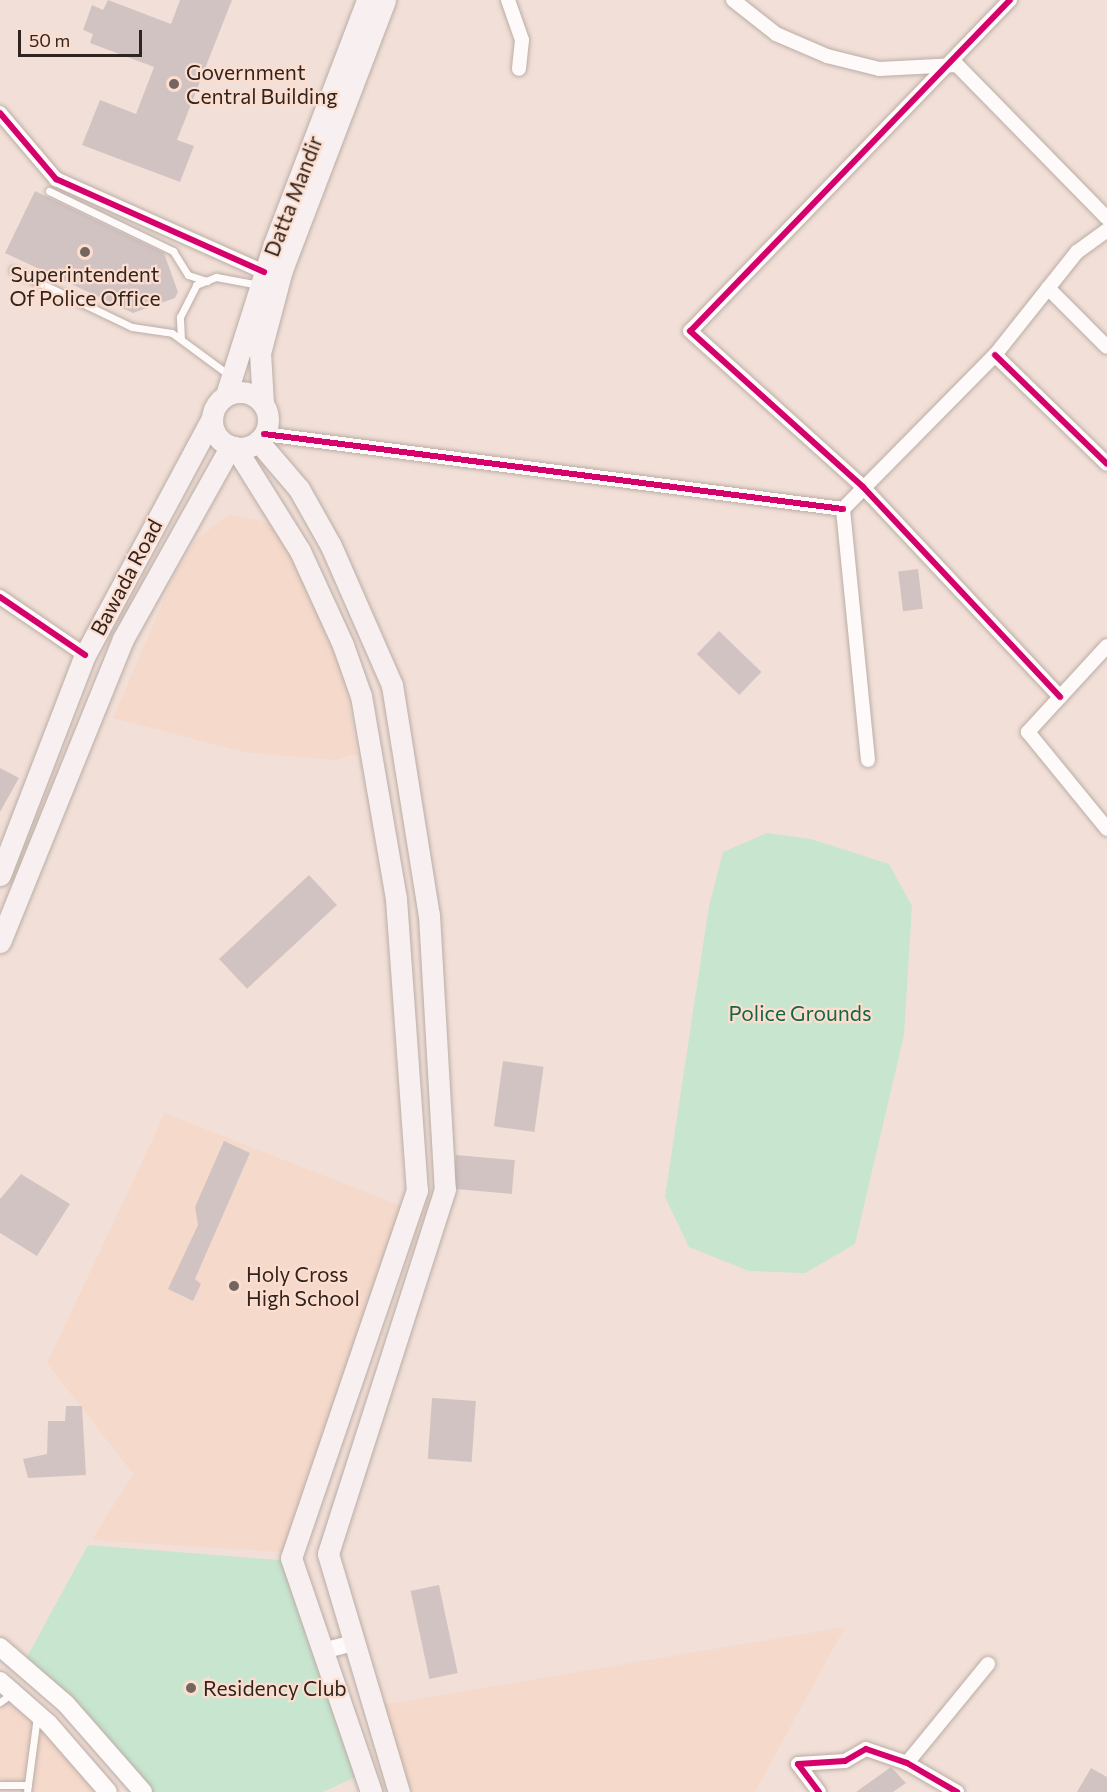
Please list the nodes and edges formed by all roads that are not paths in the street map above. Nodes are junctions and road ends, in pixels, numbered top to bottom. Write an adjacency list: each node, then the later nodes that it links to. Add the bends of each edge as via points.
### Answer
1 (367, 0): 13 (main road, Datta Mandir)
2 (385, 0): 20 (main road, via 282,270 260,353)
3 (508, 0): 7 (street, via 522,40)
4 (733, 0): 6 (street, via 776,34 827,56 879,69)
5 (1010, 0): 6 (street)
6 (951, 63): 10 (street); 25 (street, via 690,331)
7 (519, 69)
8 (0, 113): 13 (street, via 56,179)
9 (49, 191): 14 (lane, via 173,251 188,275)
10 (1107, 218)
11 (1107, 230): 15 (street, via 1077,252)
12 (13, 270): 16 (lane, via 132,327)
13 (262, 279): 14 (lane); 19 (main road, Datta Mandir)
14 (207, 281): 16 (lane, via 188,295 180,316)
15 (1048, 288): 17 (street); 18 (street)
16 (181, 339): 19 (lane)
17 (1107, 347)
18 (995, 355): 24 (street); 25 (street)
19 (229, 386): 20 (main road); 21 (main road)
20 (263, 403): 22 (main road, via 268,419)
21 (212, 418): 23 (main road, via 214,430); 29 (main road, Bawada Road)
22 (261, 438): 23 (main road); 26 (street); 35 (main road, via 299,489 331,546 392,685 429,915)
23 (232, 447): 34 (main road, via 148,586 103,682); 36 (main road, via 300,551 361,696 396,899)
24 (1107, 464)
25 (863, 487): 26 (street); 30 (street)
26 (843, 509): 31 (street)
27 (0, 597): 29 (street)
28 (1107, 646): 30 (street)
29 (85, 655): 33 (main road, Bawada Road)
30 (1060, 697): 32 (street, via 1028,732)
31 (868, 760)
32 (1106, 824)
33 (0, 875)
34 (0, 942)
35 (445, 1189): 36 (main road); 37 (main road, via 328,1554)
36 (417, 1190): 39 (main road, via 291,1558)
37 (352, 1643): 39 (street); 49 (main road)
38 (0, 1647): 47 (main road, via 66,1704)
39 (323, 1651): 48 (main road)
40 (988, 1664): 43 (street)
41 (4, 1692): 42 (main road)
42 (37, 1713): 45 (lane); 46 (main road)
43 (907, 1763): 50 (street, via 866,1749 845,1761 798,1764); 51 (street)
44 (0, 1785): 45 (lane)
45 (27, 1789)
46 (108, 1792)
47 (143, 1792)
48 (371, 1792)
49 (399, 1792)
50 (819, 1792)
51 (957, 1792)

